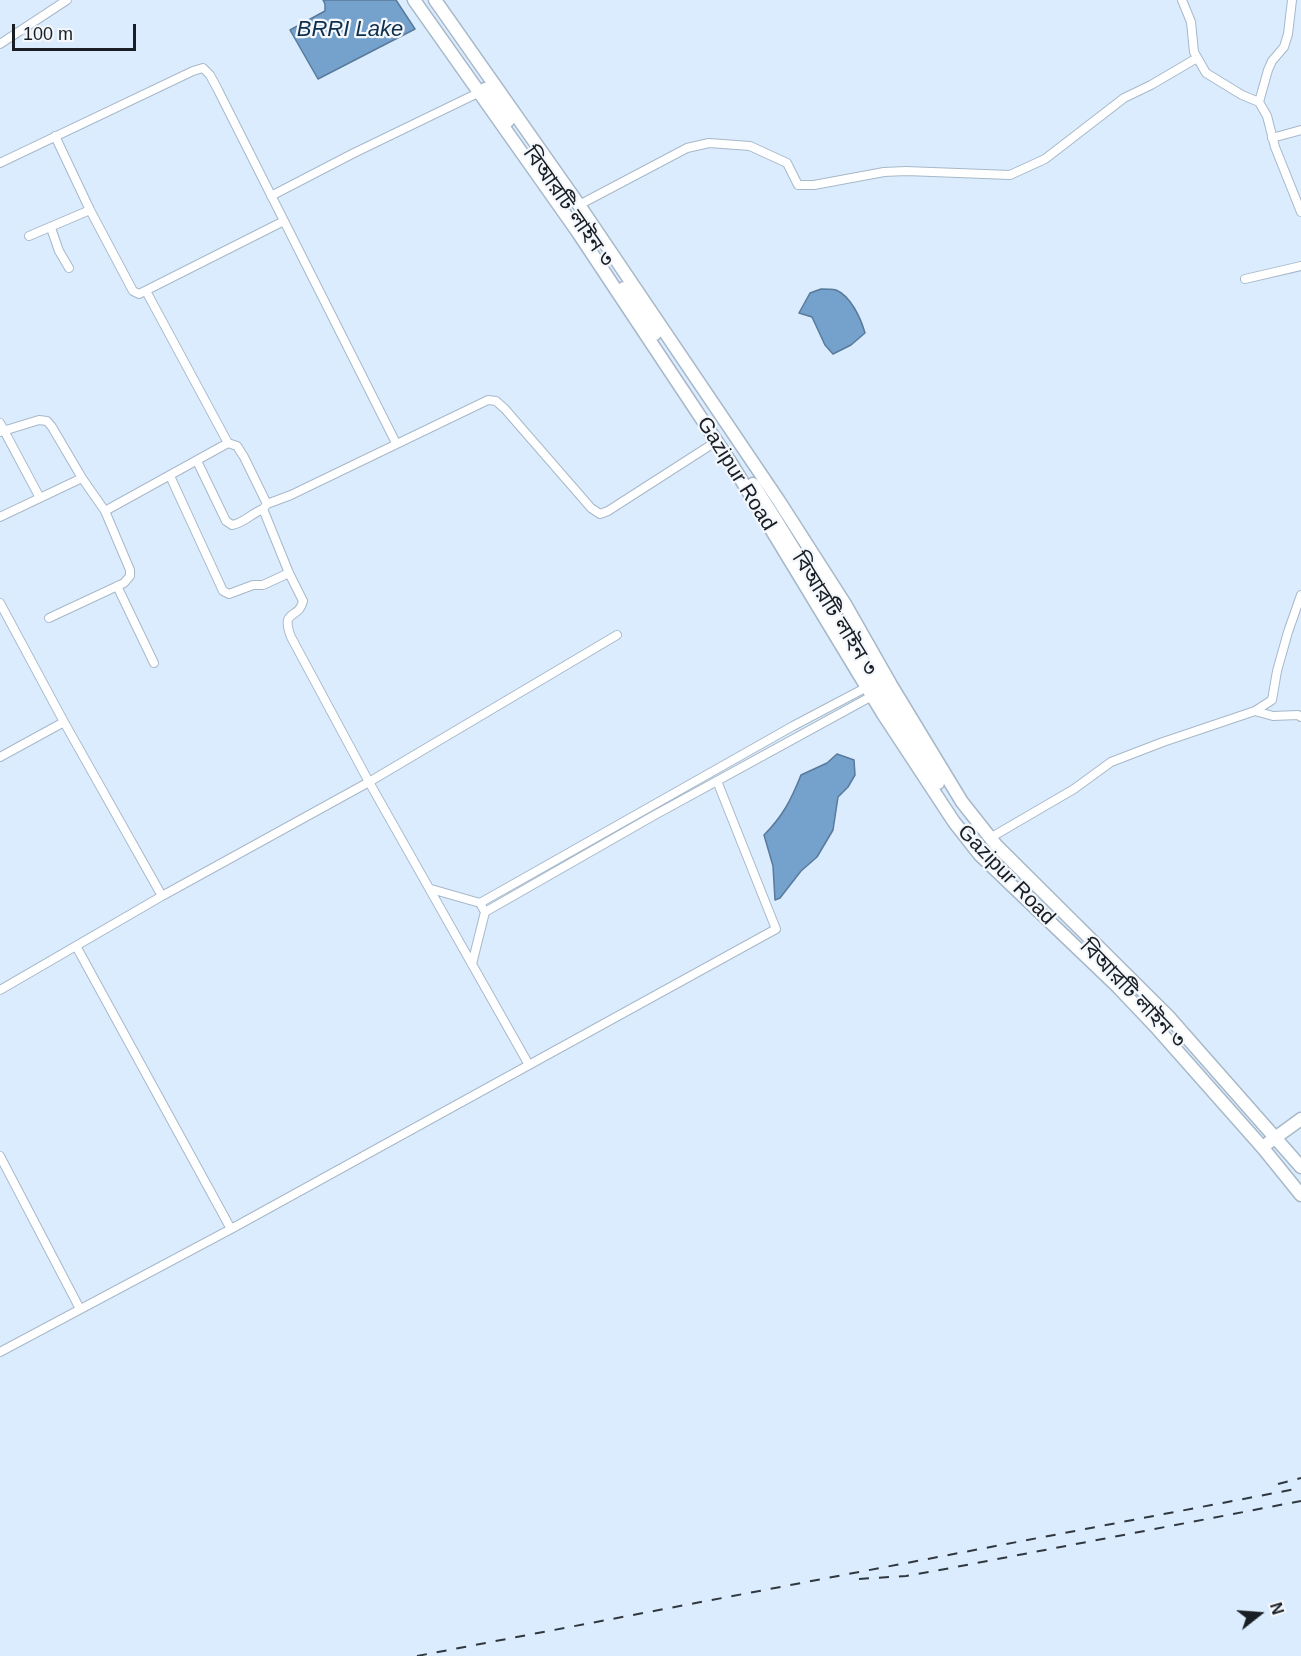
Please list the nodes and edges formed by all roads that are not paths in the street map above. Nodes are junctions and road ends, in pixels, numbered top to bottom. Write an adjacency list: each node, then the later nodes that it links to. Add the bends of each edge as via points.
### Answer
1 (67, 0): 7 (street)
2 (414, 0): 9 (main road, Gazipur Road)
3 (423, 0): 61 (main road, বিআরটি লাইন ৩, via 639,310 969,829 1162,1022)
4 (435, 0): 16 (main road, Gazipur Road)
5 (1182, 0): 8 (street, via 1191,22)
6 (1292, 0): 10 (street, via 1284,47 1272,61)
7 (0, 44)
8 (1197, 58): 10 (street, via 1206,73); 16 (street, via 1124,98 1045,159 1010,175 884,172 798,185 788,163 750,146 709,143 687,148)
9 (478, 93): 15 (street); 27 (main road, Gazipur Road)
10 (1258, 102): 13 (street, via 1267,116)
11 (1301, 129): 13 (street)
12 (55, 136): 14 (street); 15 (street, via 203,68); 17 (street)
13 (1272, 138): 18 (street)
14 (0, 163)
15 (271, 196): 19 (street)
16 (579, 206): 51 (main road, Gazipur Road, via 779,501 962,801)
17 (90, 210): 20 (street); 25 (street, via 133,291)
18 (1301, 212)
19 (284, 221): 25 (street); 29 (street)
20 (51, 228): 21 (street); 23 (street)
21 (29, 236)
22 (1301, 266): 24 (street)
23 (69, 268)
24 (1245, 279)
25 (146, 291): 28 (street)
26 (1, 429): 32 (street, via 47,421); 33 (street)
27 (717, 441): 29 (street, via 600,514 496,401 488,400); 44 (main road, Gazipur Road)
28 (228, 443): 30 (street); 34 (street, via 237,446 244,457)
29 (396, 443): 34 (street)
30 (197, 461): 31 (street); 34 (street, via 232,525)
31 (170, 476): 35 (street); 37 (street, via 223,591 229,594 263,585)
32 (82, 478): 33 (street); 35 (street)
33 (40, 498): 36 (street)
34 (265, 506): 37 (street)
35 (105, 512): 38 (street, via 130,570 130,576)
36 (0, 517)
37 (289, 573): 50 (street, via 303,605 289,616 287,628)
38 (117, 586): 41 (street); 43 (street)
39 (1301, 595): 45 (street, via 1277,670 1272,700)
40 (0, 603): 47 (street)
41 (49, 618)
42 (617, 635): 50 (street)
43 (154, 663)
44 (869, 691): 49 (street); 54 (street, via 793,726); 61 (main road, Gazipur Road, via 954,822 980,855 1118,987)
45 (1256, 711): 46 (street, via 1273,716); 51 (street, via 1111,762 1074,789)
46 (1300, 714)
47 (64, 722): 48 (street); 53 (street)
48 (0, 757)
49 (717, 781): 55 (street); 59 (street, via 776,929)
50 (369, 782): 52 (street); 53 (street)
51 (990, 838): 61 (main road, Gazipur Road, via 1168,1016)
52 (431, 889): 54 (street); 57 (street)
53 (162, 896): 56 (street)
54 (480, 903): 55 (street)
55 (485, 912): 57 (street)
56 (76, 946): 58 (street); 66 (street)
57 (472, 964): 59 (street)
58 (0, 990)
59 (529, 1065): 66 (street)
60 (1301, 1119): 61 (main road)
61 (1268, 1143): 63 (main road); 64 (main road, বিআরটি লাইন ৩); 65 (main road)
62 (0, 1156): 67 (street)
63 (1301, 1167)
64 (1301, 1182)
65 (1301, 1195)
66 (231, 1229): 67 (street)
67 (80, 1310): 68 (street)
68 (0, 1352)

